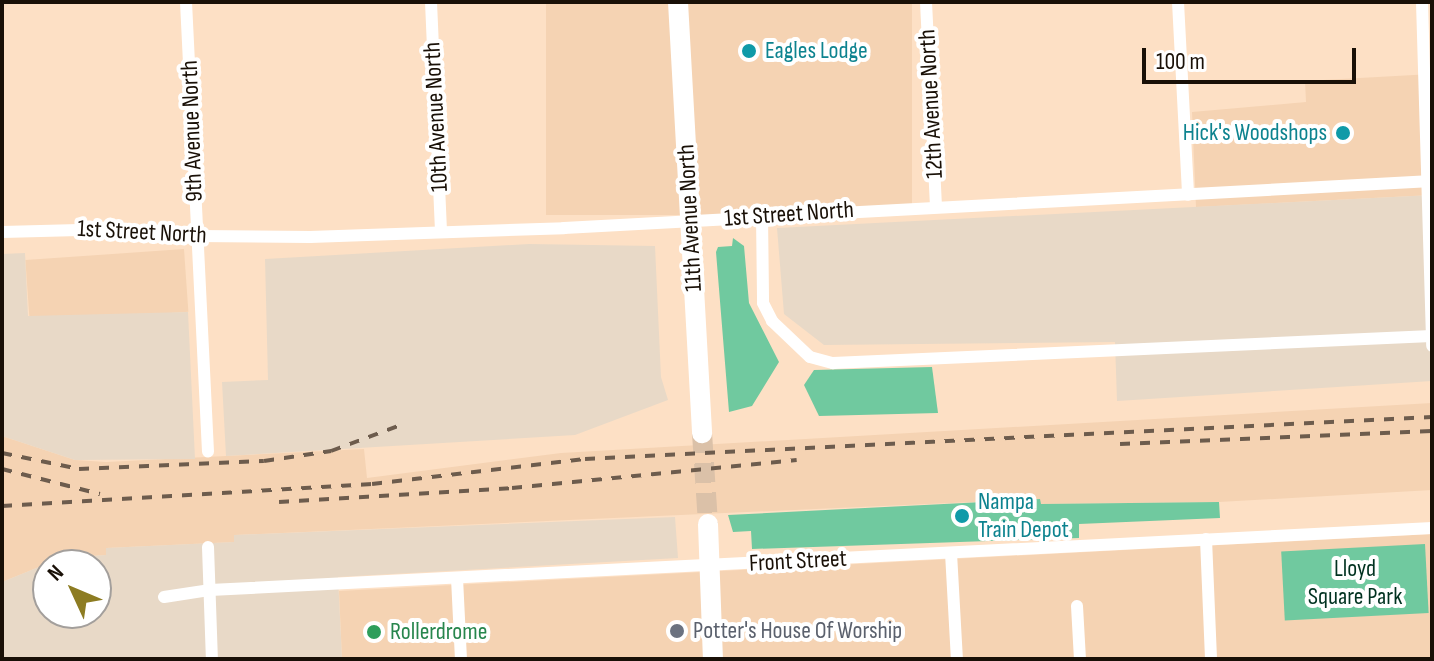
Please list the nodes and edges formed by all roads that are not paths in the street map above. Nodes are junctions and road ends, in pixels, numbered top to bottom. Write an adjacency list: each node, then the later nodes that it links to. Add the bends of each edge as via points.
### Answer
1 (186, 2): 14 (street, 9th Avenue North)
2 (431, 2): 12 (street, 10th Avenue North)
3 (678, 2): 11 (main road, 11th Avenue North)
4 (926, 2): 9 (street, 12th Avenue North)
5 (1178, 2): 8 (street)
6 (1422, 2): 7 (street)
7 (1430, 181): 8 (street, 1st Street North); 15 (street)
8 (1188, 195): 9 (street, 1st Street North)
9 (936, 205): 10 (street, 1st Street North)
10 (762, 215): 11 (street, 1st Street North); 15 (street, via 763,303 772,321 810,357 833,363)
11 (690, 221): 12 (street, 1st Street North); 17 (main road, 11th Avenue North)
12 (441, 231): 14 (street, 1st Street North)
13 (2, 232): 14 (street, 1st Street North, via 118,229)
14 (196, 236): 18 (street, 9th Avenue North)
15 (1431, 336): 16 (street)
16 (1432, 346)
17 (702, 433)
18 (208, 451)
19 (708, 524): 30 (main road)
20 (1432, 528): 21 (street, Front Street)
21 (1206, 539): 23 (street, Front Street); 33 (street)
22 (208, 547): 25 (street)
23 (951, 553): 24 (street, Front Street); 31 (street)
24 (457, 578): 25 (street, Front Street); 29 (street)
25 (210, 590): 26 (street, Front Street); 28 (street)
26 (164, 597)
27 (1077, 606): 32 (street)
28 (212, 659)
29 (461, 659)
30 (713, 659)
31 (957, 659)
32 (1080, 659)
33 (1211, 659)

